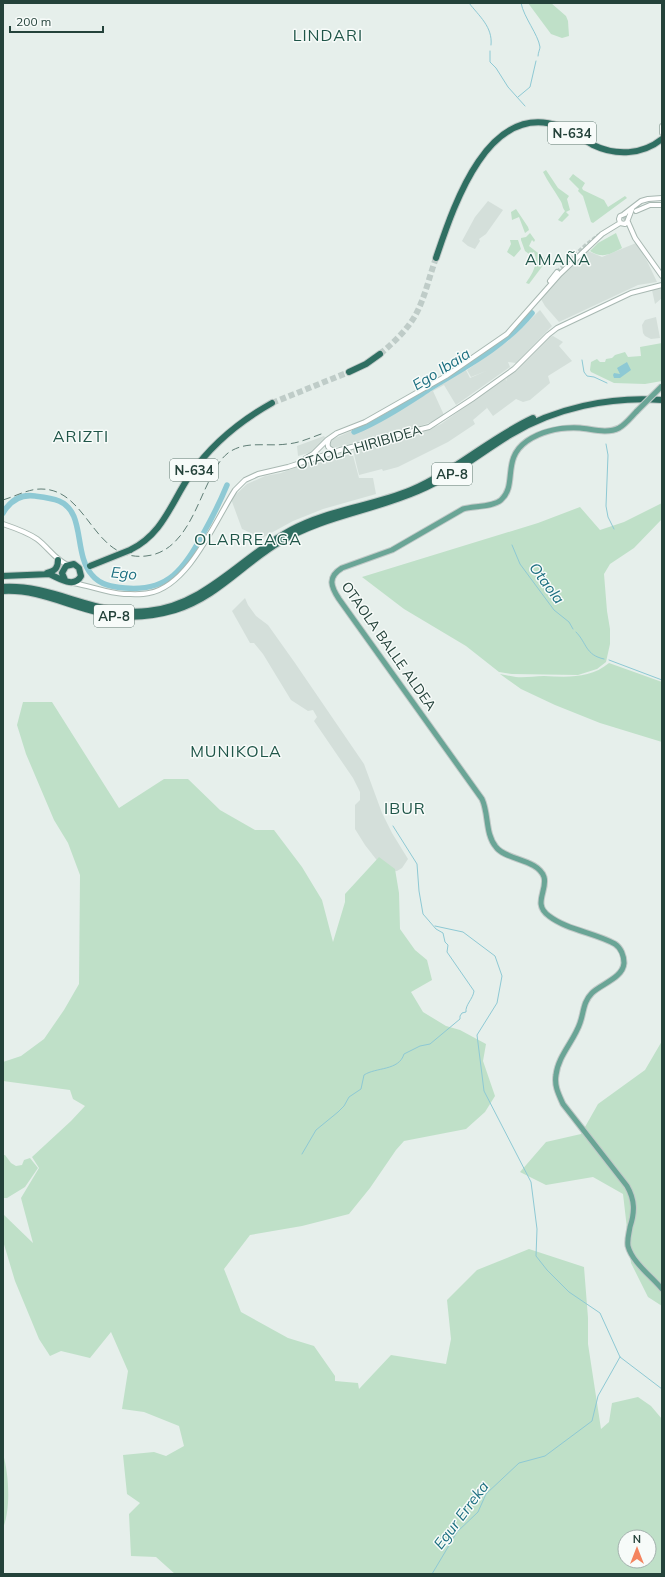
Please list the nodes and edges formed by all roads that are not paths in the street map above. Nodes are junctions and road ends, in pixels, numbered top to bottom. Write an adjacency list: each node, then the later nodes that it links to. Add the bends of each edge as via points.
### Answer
1 (662, 126): 2 (street)
2 (662, 133)
3 (662, 139): 11 (highway, N-634, via 643,149 613,152 550,124 529,123 508,131 494,141 475,168 454,207)
4 (662, 198): 6 (street, via 641,201)
5 (662, 205): 7 (street)
6 (632, 209): 8 (street); 9 (street)
7 (636, 211)
8 (624, 214): 9 (street, via 628,215); 10 (street, via 619,217)
9 (628, 221): 10 (street, via 625,224); 13 (street, via 635,238)
10 (620, 223): 16 (street, via 600,236)
11 (436, 258)
12 (557, 272): 16 (street)
13 (662, 277): 15 (street)
14 (662, 285): 15 (street, OTAOLA HIRIBIDEA)
15 (656, 286): 24 (street, OTAOLA HIRIBIDEA, via 631,293 557,328 514,369 429,428)
16 (523, 314): 23 (street, via 507,334 446,376 365,422)
17 (380, 354): 18 (highway)
18 (349, 372)
19 (662, 386): 43 (main road, OTAOLA BALLE ALDEA, bridge, via 618,428 608,431 571,428 545,432 528,441 513,457 508,488 501,500 491,505 463,509 392,550 336,571 332,582 332,589 482,799 490,835 496,848 521,859 540,871 544,877 541,904 548,916 616,945 622,953 624,963 621,971 592,992 586,1000 580,1022 558,1066 556,1084 564,1104 627,1186 634,1205 634,1217 628,1236 630,1251)
20 (662, 397): 28 (highway, AP-8, via 629,397 585,402 565,406 533,418 424,484 395,496 303,524 276,539)
21 (662, 400): 28 (highway, AP-8, via 608,402 566,410 550,416 512,434 427,487 395,500 315,524)
22 (272, 403): 31 (highway, N-634, bridge, via 249,417 215,445 191,475 156,531 145,541)
23 (330, 438): 24 (street, via 328,447); 25 (street, via 307,458)
24 (336, 451): 25 (street, OTAOLA HIRIBIDEA)
25 (284, 468): 40 (street, OTAOLA HIRIBIDEA, via 252,476 235,490 190,565 172,582 150,593 135,594 111,592)
26 (4, 524): 27 (street, via 38,540)
27 (58, 559): 29 (street); 32 (street); 33 (highway, via 58,566 54,571)
28 (244, 564): 39 (highway, AP-8)
29 (68, 565): 30 (highway); 32 (highway)
30 (77, 566): 31 (highway); 36 (highway, via 81,570)
31 (87, 568): 36 (highway)
32 (62, 572): 34 (highway); 37 (highway)
33 (40, 574): 34 (highway); 35 (highway)
34 (49, 574): 37 (highway)
35 (3, 576)
36 (80, 577): 38 (highway); 40 (street)
37 (65, 580): 38 (highway)
38 (73, 583): 40 (street, OTAOLA HIRIBIDEA)
39 (220, 584): 41 (highway, AP-8, via 180,603 136,612 100,608 33,588); 42 (highway, AP-8, via 206,596 181,608 136,617 99,613 33,593)
40 (85, 585)
41 (3, 587)
42 (3, 592)
43 (662, 1289)

